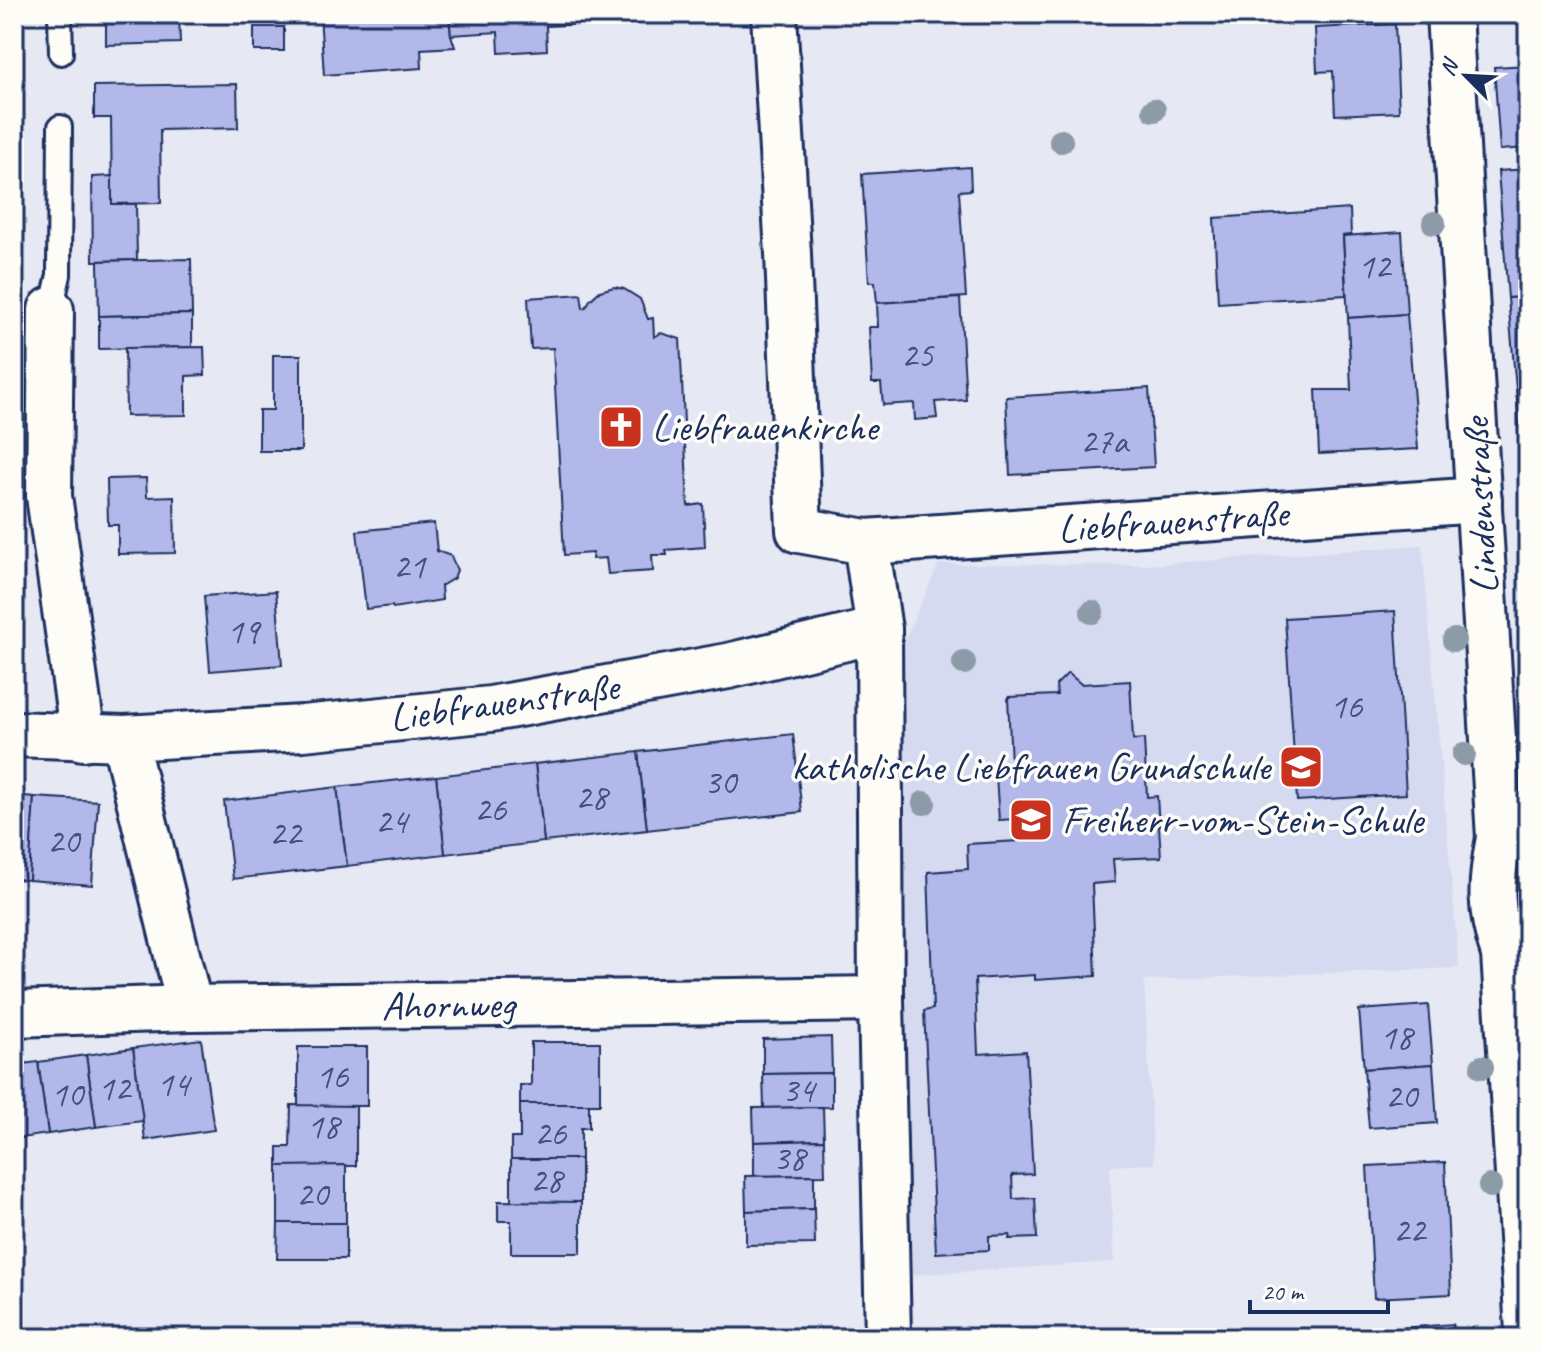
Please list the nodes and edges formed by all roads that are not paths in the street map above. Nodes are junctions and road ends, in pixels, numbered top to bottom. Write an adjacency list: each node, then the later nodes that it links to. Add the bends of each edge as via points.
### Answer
1 (60, 14): 4 (lane)
2 (774, 14): 8 (street, Liebfrauenstraße, via 799,530)
3 (1449, 14): 7 (street, Lindenstraße)
4 (61, 53)
5 (60, 127): 6 (lane, via 59,275)
6 (51, 310): 11 (street, via 49,496)
7 (1479, 500): 8 (street, Liebfrauenstraße); 15 (street, Lindenstraße, via 1499,838 1491,875 1493,920 1504,954)
8 (866, 542): 9 (street)
9 (879, 630): 11 (street, Liebfrauenstraße, via 728,666 491,709 303,728); 12 (street)
10 (14, 734): 11 (street, Liebfrauenstraße)
11 (103, 738): 13 (street)
12 (881, 999): 13 (street, Ahornweg); 16 (street)
13 (190, 1008): 14 (street, Ahornweg)
14 (14, 1014)
15 (1528, 1331)
16 (888, 1338)

